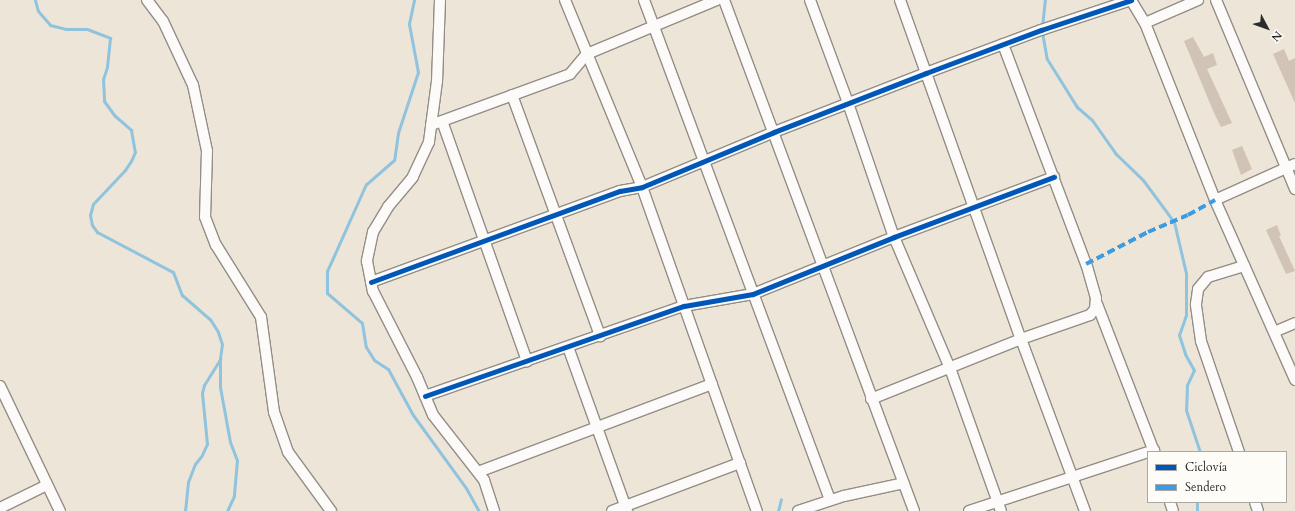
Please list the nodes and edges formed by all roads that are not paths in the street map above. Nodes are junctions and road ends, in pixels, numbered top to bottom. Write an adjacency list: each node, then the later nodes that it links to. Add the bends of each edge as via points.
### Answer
1 (147, 0): 65 (street, via 164,21 193,85 208,151 205,217 216,246 261,317 274,412 288,452)
2 (440, 0): 20 (street, via 437,81)
3 (565, 0): 15 (street)
4 (644, 0): 13 (street)
5 (717, 0): 13 (street)
6 (724, 0): 21 (street)
7 (810, 0): 18 (street)
8 (900, 0): 16 (street)
9 (1131, 0): 12 (street); 14 (street)
10 (1198, 0): 12 (street)
11 (1216, 0): 24 (street)
12 (1145, 23): 28 (street)
13 (653, 26): 15 (street); 22 (street)
14 (1003, 44): 16 (street); 25 (street)
15 (587, 54): 17 (street, via 570,74); 26 (street)
16 (926, 74): 18 (street); 29 (street)
17 (512, 95): 19 (street); 30 (street)
18 (848, 103): 21 (street); 31 (street)
19 (442, 121): 20 (street); 32 (street)
20 (431, 125): 35 (street, via 429,142 413,177 388,207 374,232 367,261)
21 (774, 132): 22 (street); 33 (street)
22 (703, 161): 26 (street); 36 (street)
23 (1295, 164): 24 (street)
24 (1285, 169): 27 (street); 28 (street)
25 (1054, 177): 29 (street); 37 (street, via 1086,264)
26 (642, 187): 30 (street, via 620,191); 38 (street)
27 (1295, 190)
28 (1215, 200): 34 (street)
29 (975, 208): 31 (street); 42 (street)
30 (555, 215): 32 (street); 41 (street)
31 (894, 237): 33 (street); 45 (street)
32 (484, 241): 35 (street); 44 (street)
33 (823, 266): 36 (street); 50 (street)
34 (1244, 266): 40 (street); 53 (street, via 1208,277 1198,289 1196,304 1201,341)
35 (371, 282): 49 (street, via 373,291)
36 (753, 294): 38 (street); 60 (street)
37 (1096, 304): 42 (street, via 1090,315); 52 (street)
38 (684, 306): 41 (street); 47 (street)
39 (1295, 323): 40 (street)
40 (1274, 332): 46 (street)
41 (600, 336): 43 (street)
42 (1020, 339): 45 (street); 57 (street)
43 (568, 347): 44 (street); 51 (street)
44 (526, 361): 49 (street)
45 (950, 368): 50 (street); 61 (street)
46 (1295, 380)
47 (712, 384): 51 (street); 55 (street)
48 (0, 386): 59 (street)
49 (425, 396): 56 (street, via 433,415)
50 (871, 400): 58 (street)
51 (597, 427): 56 (street); 63 (street)
52 (1154, 451)
53 (1238, 451)
54 (1147, 453): 57 (street)
55 (740, 463): 63 (street); 68 (street)
56 (478, 472): 66 (street, via 484,480)
57 (1072, 477): 61 (street); 72 (street)
58 (904, 483): 60 (street); 70 (street)
59 (47, 485): 62 (street); 64 (street)
60 (830, 500): 69 (street)
61 (999, 506): 71 (street)
62 (0, 508)
63 (626, 509): 67 (street)
64 (60, 511)
65 (331, 511)
66 (494, 511)
67 (612, 511)
68 (757, 511)
69 (798, 511)
70 (914, 511)
71 (969, 511)
72 (1085, 511)

